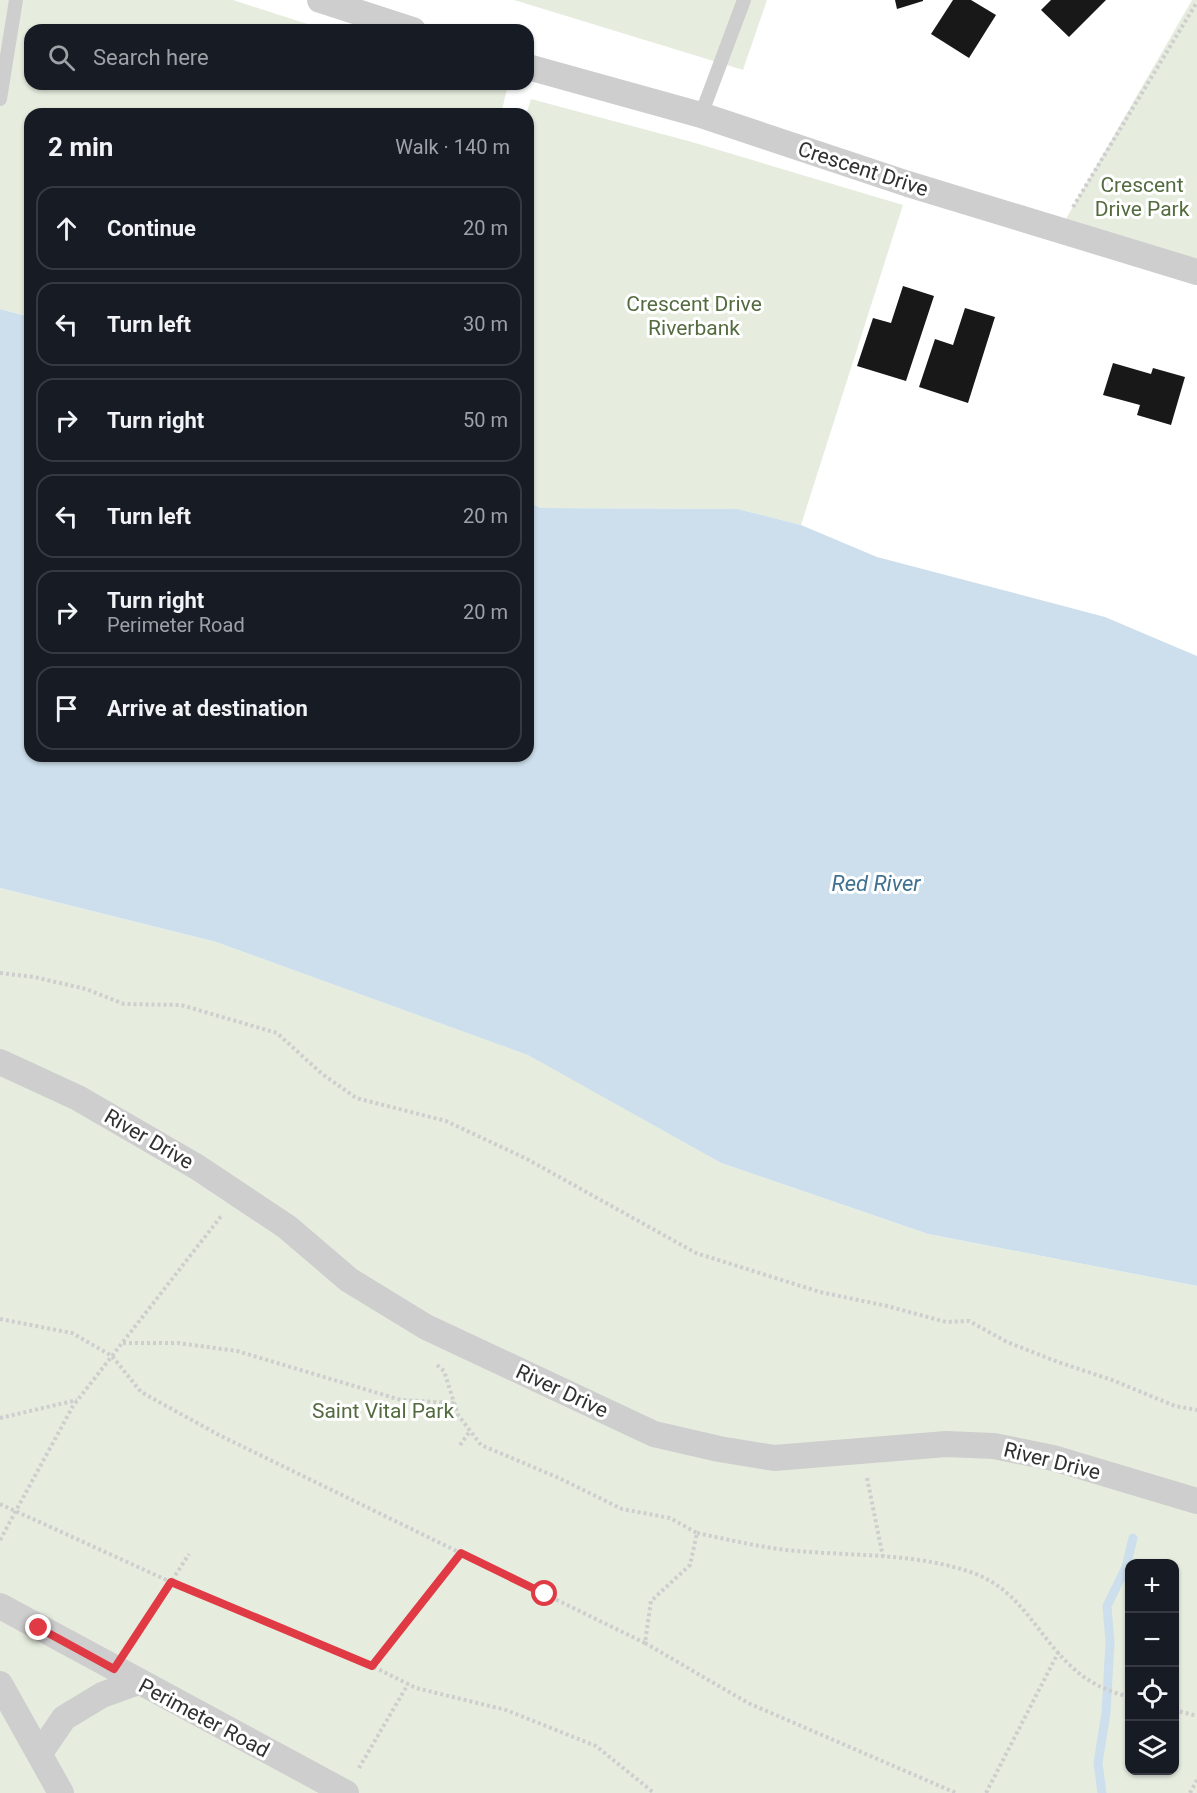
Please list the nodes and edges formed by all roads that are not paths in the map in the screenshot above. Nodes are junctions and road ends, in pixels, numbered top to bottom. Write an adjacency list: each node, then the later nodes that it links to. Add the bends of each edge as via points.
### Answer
1 (16, 0): 6 (lane)
2 (320, 0): 4 (street)
3 (744, 0): 7 (lane)
4 (394, 24)
5 (534, 69): 7 (street, Crescent Drive)
6 (0, 99)
7 (701, 115): 8 (street, Crescent Drive, via 908,184)
8 (1197, 272)
9 (0, 1062): 10 (street, River Drive, via 78,1098 197,1167 287,1227 349,1281 426,1328 654,1434 774,1458 946,1444 994,1446 1053,1458)
10 (1197, 1501)
11 (0, 1606): 12 (street, Perimeter Road)
12 (138, 1682): 14 (street, via 102,1695 64,1718); 16 (street, Perimeter Road)
13 (0, 1684): 14 (street)
14 (40, 1753): 15 (street)
15 (60, 1793)
16 (346, 1793)

